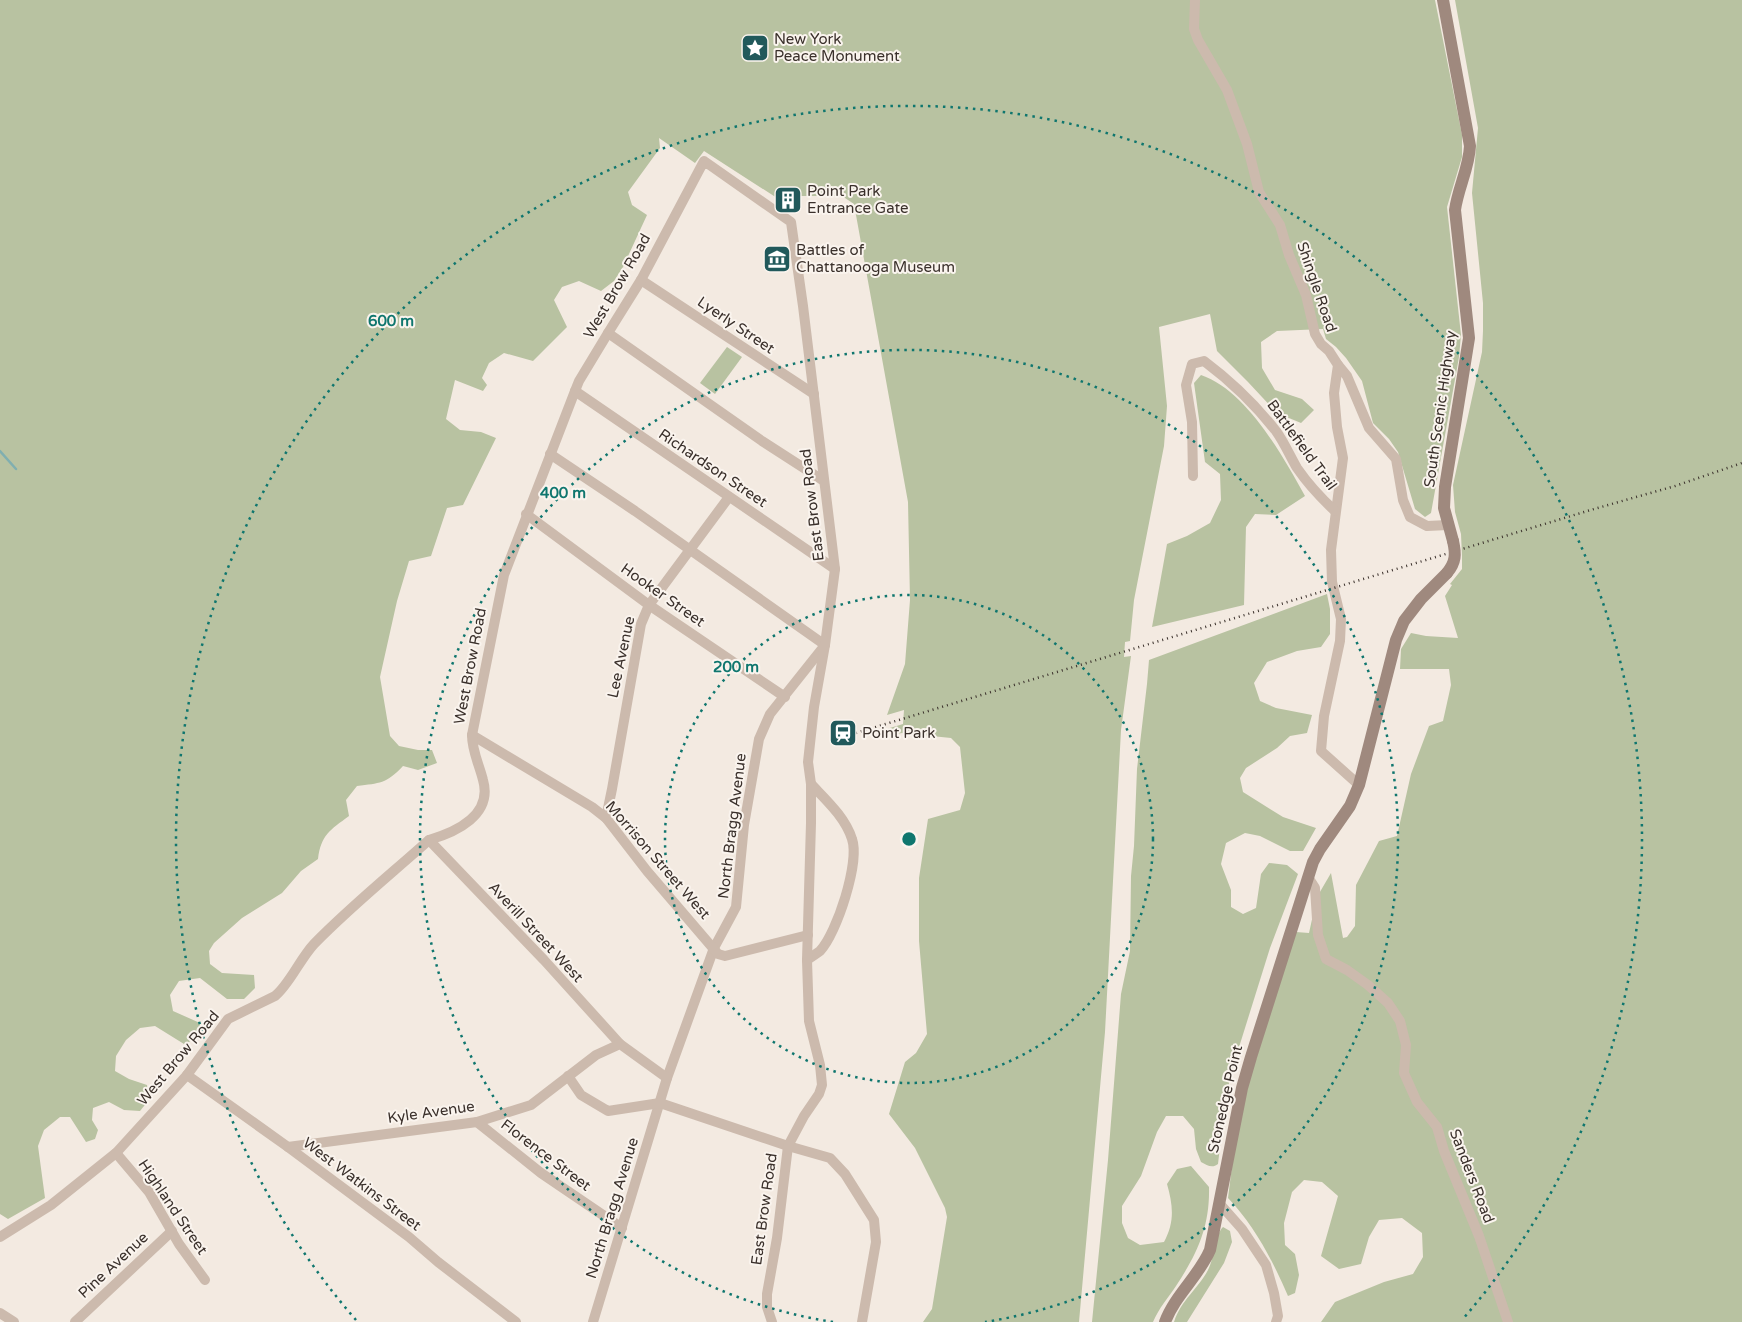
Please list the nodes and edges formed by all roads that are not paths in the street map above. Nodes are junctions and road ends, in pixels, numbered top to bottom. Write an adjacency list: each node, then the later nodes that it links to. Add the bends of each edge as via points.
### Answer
1 (1195, 0): 6 (street, Shingle Road, via 1194,29 1198,40 1227,90 1248,144 1259,192 1280,225 1288,255 1306,295 1315,334)
2 (1443, 0): 15 (main road, South Scenic Highway, via 1470,146 1470,157 1455,210 1469,338 1445,487 1444,508)
3 (704, 161): 4 (street, West Brow Road); 8 (street, East Brow Road, via 791,222)
4 (641, 280): 5 (street, West Brow Road); 8 (street, Lyerly Street)
5 (608, 333): 7 (street, West Brow Road); 11 (street)
6 (1338, 365): 13 (street, via 1334,393 1343,458); 15 (street, Shingle Road, via 1347,376 1369,428 1396,458 1403,500 1410,517 1427,526)
7 (575, 391): 9 (street, West Brow Road); 12 (street, Richardson Street)
8 (814, 394): 11 (street, East Brow Road)
9 (550, 454): 14 (street, West Brow Road); 16 (street)
10 (1193, 476): 13 (street, Battlefield Trail, via 1192,422 1186,386 1192,364 1204,361 1248,398 1277,432 1319,497)
11 (824, 481): 17 (street, East Brow Road)
12 (729, 497): 16 (street, Lee Avenue); 17 (street, Richardson Street)
13 (1335, 511): 23 (street, via 1332,582 1341,618 1340,641 1320,751)
14 (526, 514): 18 (street, Hooker Street); 21 (street, West Brow Road, via 501,585)
15 (1448, 525): 23 (main road, South Scenic Highway, bridge, via 1456,555 1453,566 1404,621 1396,640)
16 (689, 549): 18 (street, Lee Avenue); 19 (street)
17 (835, 570): 19 (street, East Brow Road)
18 (649, 605): 20 (street, Hooker Street); 24 (street, Lee Avenue, via 641,624)
19 (825, 645): 20 (street, North Bragg Avenue); 22 (street, East Brow Road, via 808,762)
20 (785, 696): 28 (street, North Bragg Avenue, via 770,714 759,739 744,825 736,908)
21 (472, 735): 24 (street, Morrison Street West); 25 (street, West Brow Road, via 475,757 484,782 480,810 459,828)
22 (811, 784): 27 (street, East Brow Road); 29 (street, via 846,825 854,848 854,862 832,931 820,950)
23 (1359, 785): 26 (main road, South Scenic Highway, via 1350,806 1320,849)
24 (606, 818): 28 (street, Morrison Street West)
25 (430, 840): 30 (street, Averill Street West); 31 (street, West Brow Road, via 326,932 299,963 281,991 228,1019)
26 (1308, 877): 39 (main road, Stonedge Point, via 1242,1088); 53 (street, Sanders Road, via 1314,888 1318,935 1326,959 1368,985 1388,1003 1400,1021 1406,1045 1404,1073 1417,1102 1438,1127)
27 (808, 935): 28 (street, via 725,956); 29 (street, East Brow Road)
28 (714, 948): 33 (street, North Bragg Avenue)
29 (807, 960): 36 (street, East Brow Road, via 809,1021 822,1085)
30 (620, 1044): 32 (street, Kyle Avenue, via 596,1055); 33 (street, Averill Street West)
31 (187, 1075): 37 (street, West Watkins Street); 38 (street, West Brow Road)
32 (568, 1076): 34 (street, via 581,1095 608,1111); 35 (street, Kyle Avenue, via 532,1104)
33 (667, 1078): 34 (street, North Bragg Avenue)
34 (660, 1103): 36 (street); 40 (street, North Bragg Avenue)
35 (477, 1122): 37 (street, Kyle Avenue); 40 (street, Florence Street, via 541,1173)
36 (788, 1146): 49 (street, East Brow Road, via 767,1294); 50 (street, via 830,1158 845,1174 874,1220 876,1242)
37 (288, 1147): 47 (street, West Watkins Street)
38 (116, 1153): 41 (street, Highland Street, via 148,1192); 42 (street, West Brow Road, via 51,1205)
39 (1219, 1203): 51 (main road, Stonedge Point, via 1206,1260 1178,1296); 52 (street, via 1242,1229 1266,1265 1274,1293)
40 (622, 1228): 48 (street, North Bragg Avenue)
41 (172, 1231): 43 (street, Highland Street); 46 (street, Pine Avenue)
42 (0, 1237)
43 (204, 1280)
44 (0, 1313): 45 (street)
45 (14, 1322)
46 (75, 1322)
47 (516, 1322)
48 (593, 1322)
49 (772, 1322)
50 (862, 1322)
51 (1165, 1322)
52 (1276, 1322)
53 (1508, 1322)

